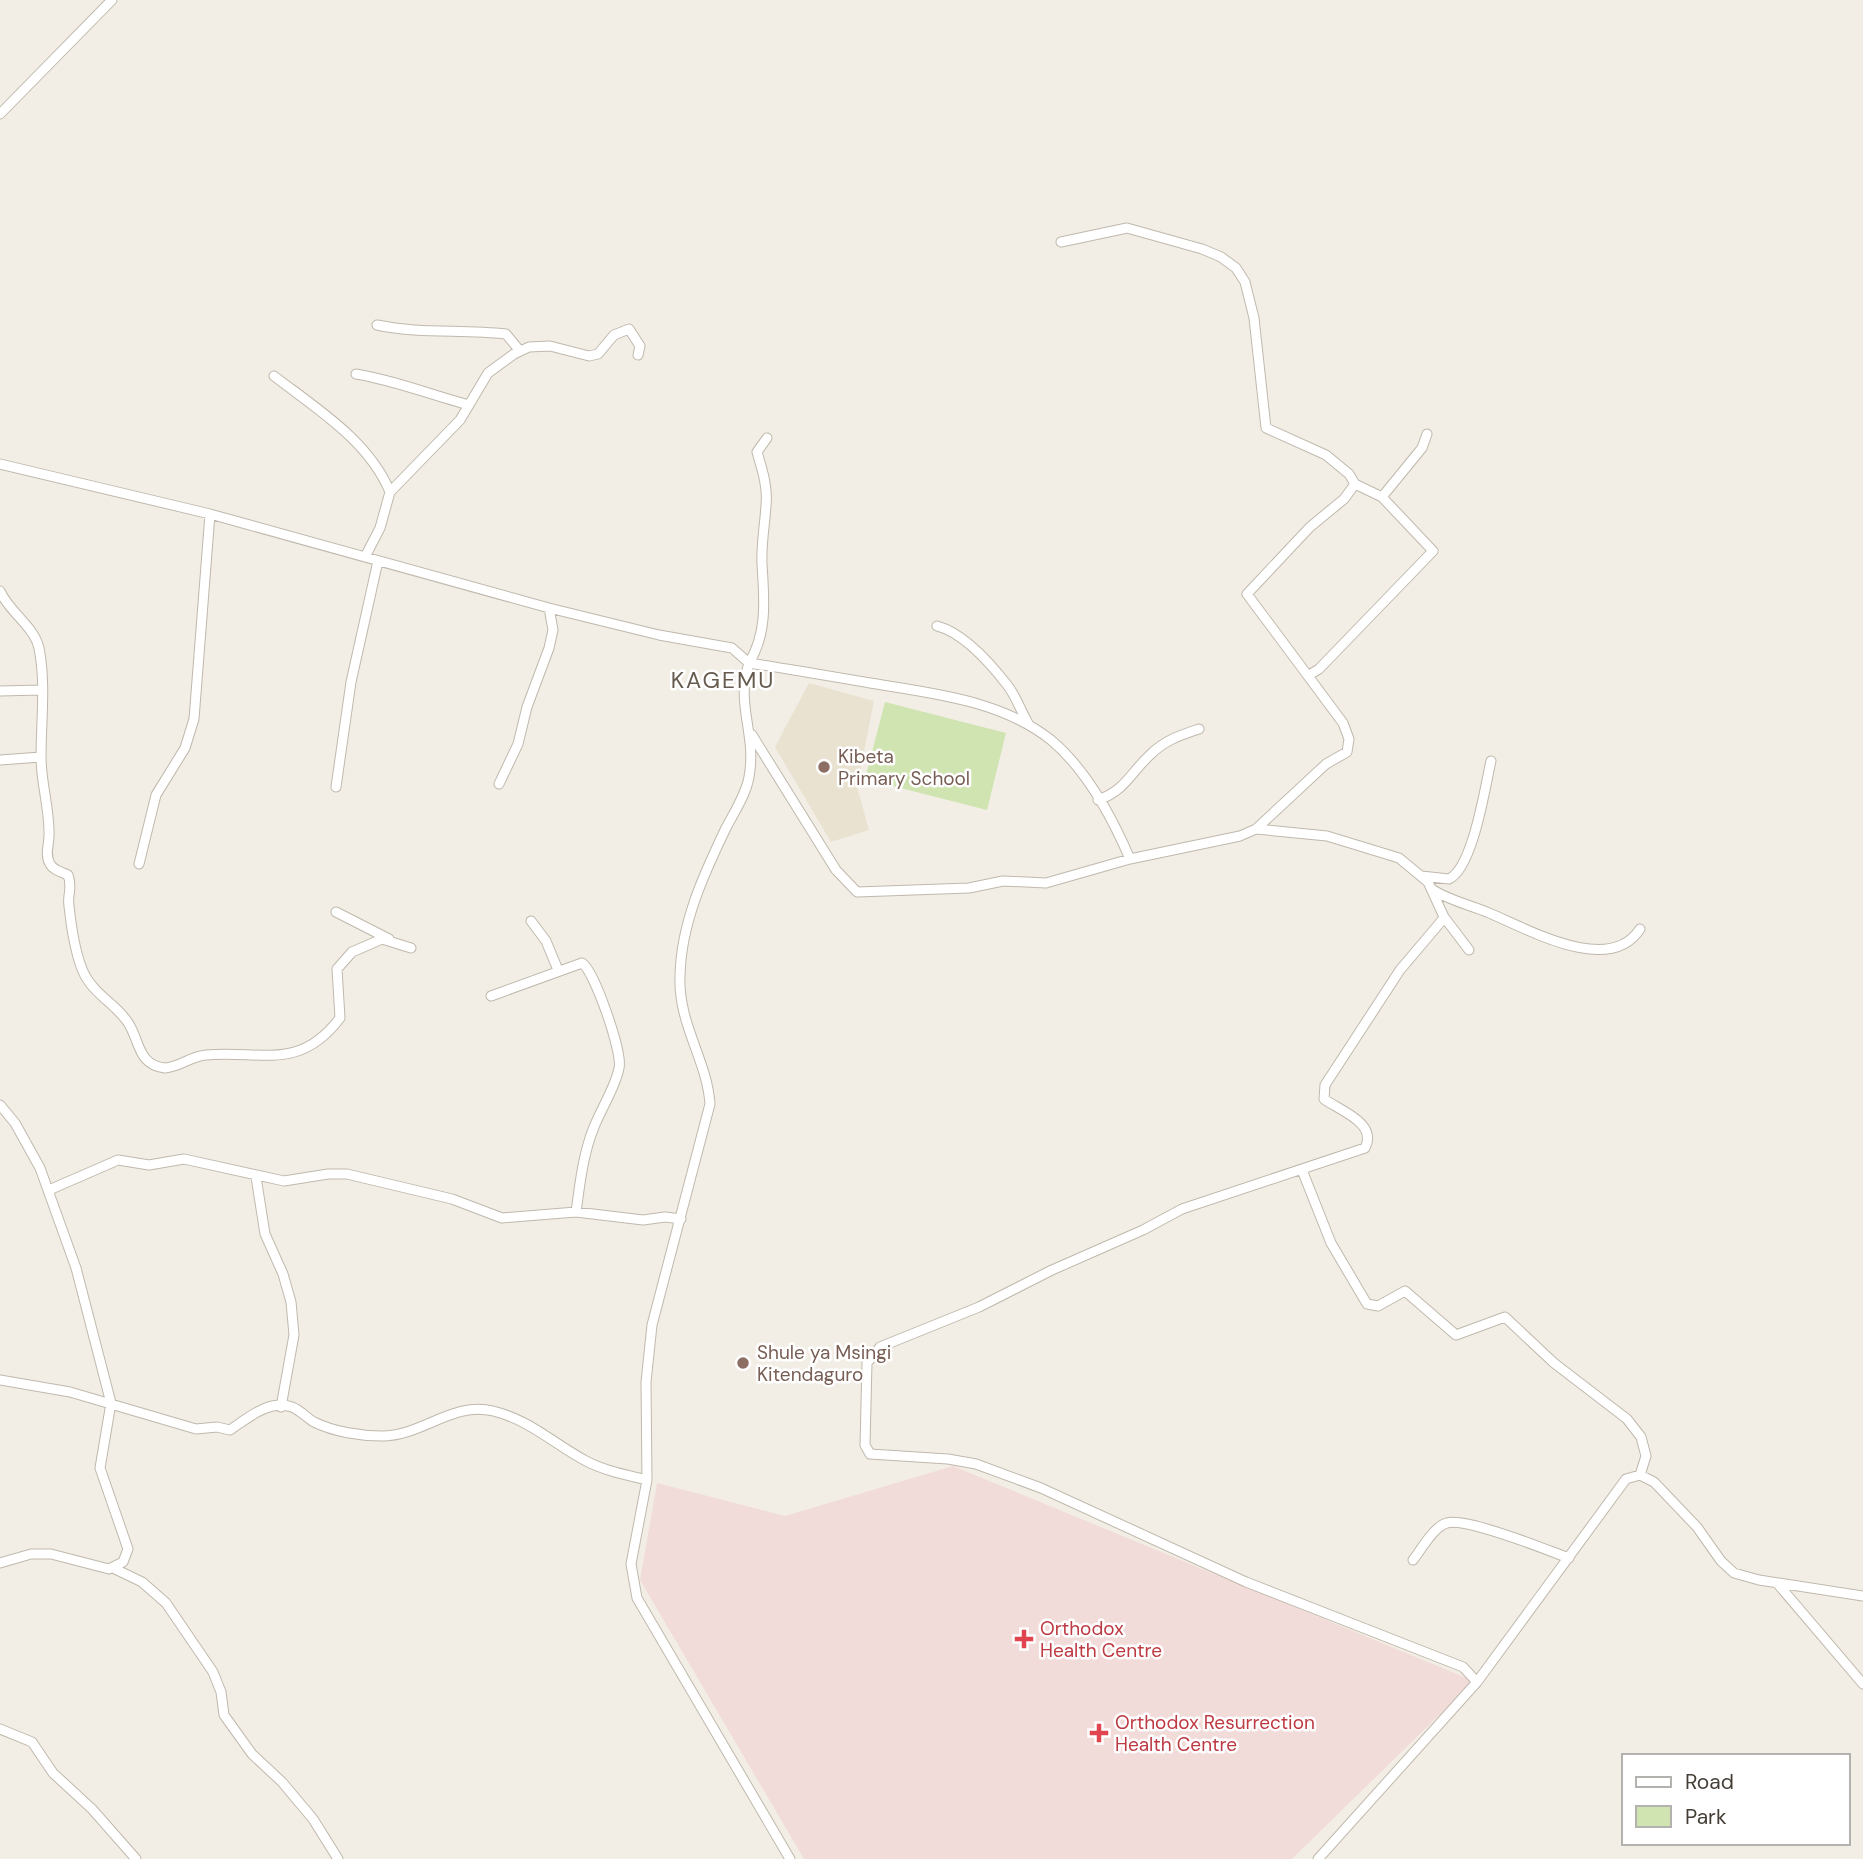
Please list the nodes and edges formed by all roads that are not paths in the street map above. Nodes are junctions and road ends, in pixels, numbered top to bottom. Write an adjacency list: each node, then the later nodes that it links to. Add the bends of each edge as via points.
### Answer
1 (112, 0): 2 (street)
2 (0, 114)
3 (1061, 242): 13 (street, via 1127,228 1230,263 1243,278 1252,304 1266,428 1326,455)
4 (377, 325): 5 (street, via 506,334)
5 (520, 351): 6 (street, via 550,346 589,356 629,329 640,346); 9 (street, via 488,373)
6 (638, 355)
7 (356, 374): 9 (street, via 384,378)
8 (274, 376): 14 (street, via 364,449 382,471)
9 (469, 405): 14 (street)
10 (1427, 434): 15 (street, via 1422,448)
11 (766, 438): 22 (street, via 757,452 766,490 763,618 756,651)
12 (0, 464): 16 (street)
13 (1355, 484): 15 (street); 23 (street, via 1247,594)
14 (390, 492): 17 (street, via 380,528)
15 (1382, 497): 23 (street, via 1433,551)
16 (210, 514): 17 (street); 37 (street, via 194,719 185,748 156,795)
17 (365, 557): 18 (street)
18 (378, 561): 20 (street); 33 (street, via 351,682)
19 (0, 591): 24 (street, via 35,637)
20 (549, 608): 22 (street, via 732,648); 32 (street, via 554,630 549,649 518,744)
21 (937, 626): 26 (street, via 953,632 996,674)
22 (748, 663): 26 (street, via 943,696); 28 (street, via 741,685)
23 (1309, 675): 35 (street, via 1343,723 1348,749)
24 (41, 690): 25 (street); 29 (street)
25 (0, 691)
26 (1030, 726): 34 (street, via 1072,761)
27 (1199, 729): 34 (street, via 1167,741 1120,790)
28 (751, 733): 36 (street, via 836,870 857,892 969,888 1003,881 1046,883); 54 (street, via 749,779 709,864 685,932 680,975 683,1012 710,1104)
29 (41, 757): 30 (street); 44 (street, via 49,863 68,875 73,888 68,903 81,966 98,994 131,1027 140,1054 157,1067 175,1067 204,1055 263,1056 303,1049 340,1018 335,984 341,963 366,945)
30 (0, 760)
31 (1491, 761): 38 (street, via 1460,869 1448,879)
32 (499, 784)
33 (336, 787)
34 (1098, 800): 36 (street)
35 (1256, 829): 36 (street); 38 (street, via 1327,836 1386,852)
36 (1130, 859)
37 (139, 864)
38 (1416, 875): 39 (street)
39 (1433, 890): 41 (street); 43 (street, via 1575,947 1627,943)
40 (336, 912): 44 (street)
41 (1444, 918): 46 (street); 50 (street, via 1400,970 1325,1085 1324,1099 1363,1126 1367,1145 1359,1152)
42 (531, 921): 47 (street)
43 (1640, 929)
44 (390, 940): 45 (street)
45 (411, 948)
46 (1469, 950)
47 (558, 970): 48 (street); 53 (street, via 586,965 620,1063 584,1158)
48 (492, 996)
49 (0, 1105): 52 (street, via 26,1142)
50 (1302, 1170): 58 (street, via 1331,1243 1367,1304 1378,1306 1405,1291 1456,1335 1505,1317 1634,1425 1646,1456); 66 (street, via 1182,1209 979,1307 880,1347 867,1363 866,1449 870,1454 963,1461 1041,1488 1246,1582 1463,1667)
51 (256, 1177): 52 (street, via 184,1159 149,1165 118,1160); 53 (street, via 295,1181 347,1174 452,1199 502,1218); 57 (street, via 261,1221 291,1302 294,1335)
52 (49, 1190): 56 (street, via 76,1268)
53 (576, 1212): 54 (street, via 643,1220)
54 (681, 1219): 59 (street, via 652,1325 646,1382)
55 (0, 1380): 56 (street)
56 (111, 1403): 57 (street, via 196,1429 230,1430 254,1413); 63 (street, via 100,1468 128,1549)
57 (281, 1407): 59 (street, via 293,1408 323,1426 384,1436 481,1408 526,1422 599,1467)
58 (1640, 1475): 60 (street, via 1620,1483); 64 (street, via 1654,1482 1698,1527 1728,1569)
59 (647, 1480): 71 (street, via 631,1564 637,1598)
60 (1569, 1558): 61 (street, via 1450,1522 1441,1526); 66 (street)
61 (1413, 1560)
62 (0, 1563): 63 (street, via 43,1553)
63 (113, 1568): 70 (street, via 142,1582 166,1603 213,1672 224,1714 252,1754 313,1819)
64 (1777, 1583): 65 (street); 67 (street)
65 (1863, 1596)
66 (1477, 1682): 72 (street)
67 (1863, 1684)
68 (0, 1729): 69 (street, via 32,1742 53,1773)
69 (136, 1859)
70 (338, 1859)
71 (790, 1859)
72 (1318, 1859)

